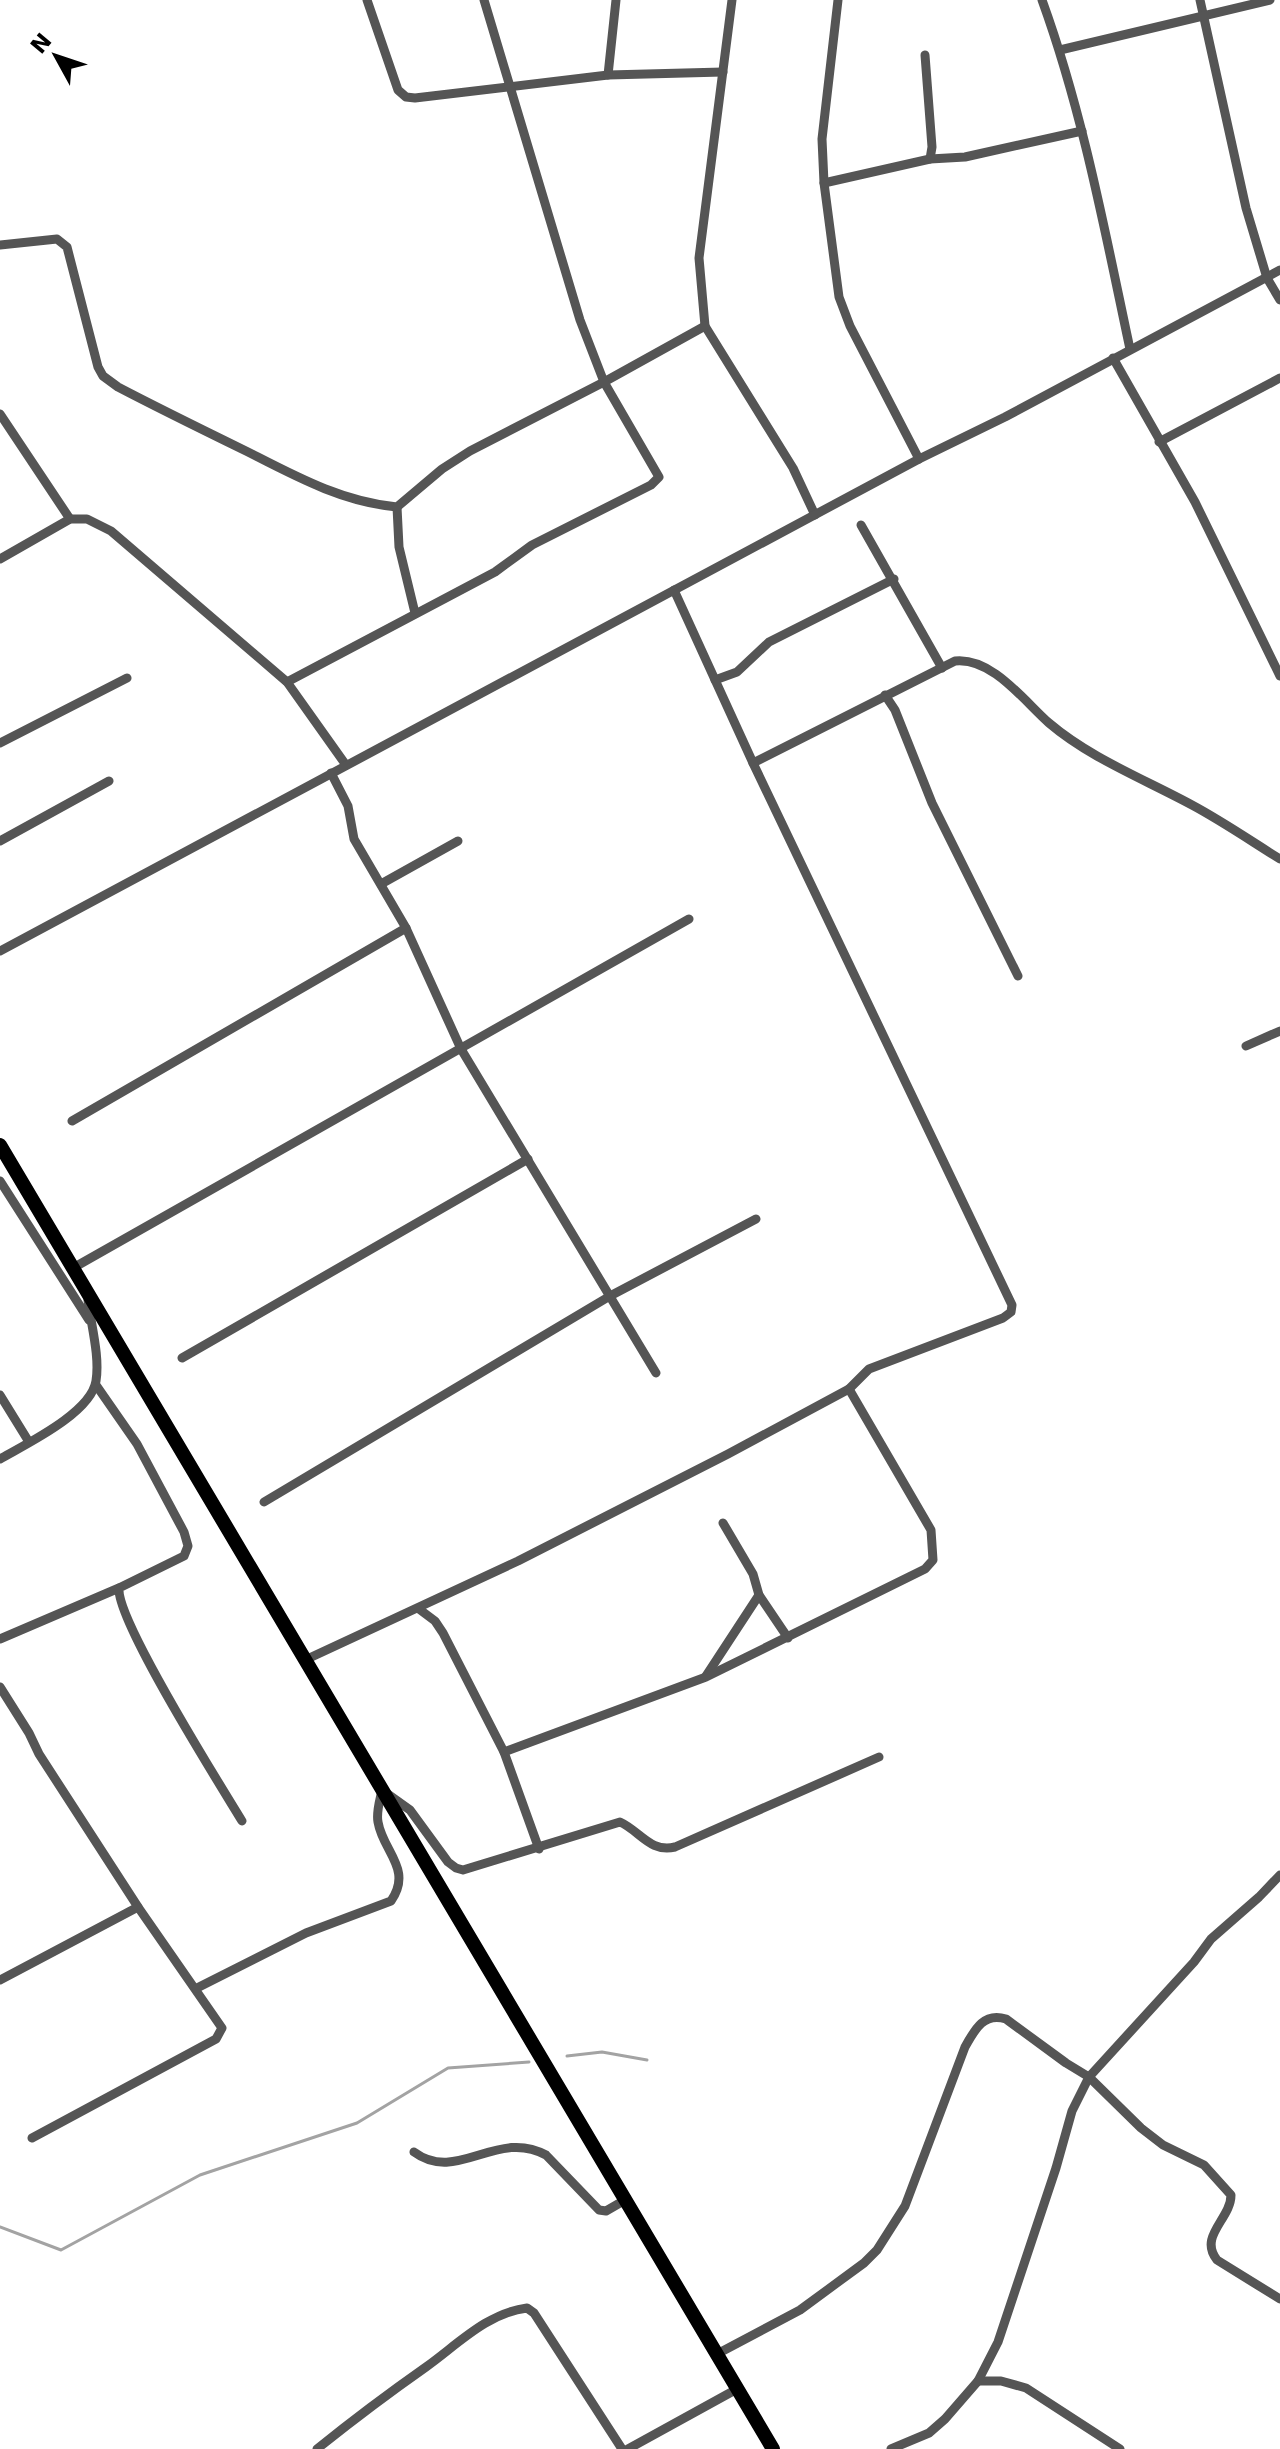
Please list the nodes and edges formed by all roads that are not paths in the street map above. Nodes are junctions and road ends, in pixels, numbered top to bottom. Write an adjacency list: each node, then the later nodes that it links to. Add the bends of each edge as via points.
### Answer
1 (367, 0): 14 (street, via 398,90 406,97)
2 (484, 0): 14 (street)
3 (616, 0): 13 (street)
4 (732, 0): 12 (street)
5 (838, 0): 17 (street, via 822,139)
6 (1042, 0): 10 (street)
7 (1200, 0): 9 (street)
8 (1270, 0): 9 (street)
9 (1205, 15): 10 (street); 20 (street, via 1233,155)
10 (1060, 50): 15 (street)
11 (925, 55): 16 (street)
12 (723, 72): 13 (street); 22 (street, via 699,258)
13 (608, 75): 14 (street)
14 (509, 85): 26 (street)
15 (1082, 131): 16 (street, via 965,157); 23 (street)
16 (930, 159): 17 (street)
17 (824, 183): 29 (street, via 844,312)
18 (0, 245): 30 (street, via 63,242 98,367 118,387 306,481 358,502)
19 (1280, 270): 20 (street)
20 (1267, 278): 21 (street); 23 (street)
21 (1280, 300)
22 (705, 326): 26 (street); 31 (street, via 793,468)
23 (1130, 349): 24 (street)
24 (1113, 358): 28 (street); 29 (street)
25 (1280, 378): 28 (street)
26 (604, 382): 30 (street, via 470,451); 37 (street, via 659,477)
27 (0, 414): 32 (street)
28 (1159, 442): 39 (street, via 1195,502)
29 (919, 459): 31 (street)
30 (397, 507): 37 (street, via 399,547)
31 (815, 515): 36 (street)
32 (70, 519): 34 (street); 42 (street, via 87,519 111,531)
33 (861, 525): 35 (street)
34 (0, 559)
35 (894, 579): 38 (street); 41 (street, via 769,642 737,672)
36 (674, 590): 41 (street); 46 (street)
37 (415, 613): 42 (street)
38 (942, 668): 43 (street); 51 (street, via 966,660 1003,679 1060,731)
39 (1280, 676)
40 (127, 678): 44 (street)
41 (715, 680): 45 (street)
42 (287, 682): 46 (street)
43 (885, 695): 45 (street); 56 (street)
44 (0, 743)
45 (753, 763): 72 (street, via 1012,1305 1003,1318 869,1369)
46 (346, 765): 47 (street)
47 (331, 773): 52 (street, via 348,806 354,839); 55 (street)
48 (109, 781): 49 (street)
49 (0, 841)
50 (458, 841): 52 (street)
51 (1280, 859)
52 (381, 884): 54 (street)
53 (689, 919): 59 (street)
54 (406, 928): 59 (street); 60 (street)
55 (0, 951)
56 (1018, 976)
57 (1280, 1031): 58 (street)
58 (1246, 1046)
59 (461, 1049): 62 (street); 65 (street)
60 (72, 1121)
61 (0, 1145): 65 (main road)
62 (528, 1159): 67 (street); 69 (street)
63 (0, 1181): 68 (street)
64 (756, 1219): 67 (street)
65 (73, 1268): 66 (main road)
66 (87, 1292): 68 (street); 83 (main road)
67 (610, 1296): 70 (street); 76 (street)
68 (91, 1322): 71 (street)
69 (182, 1358)
70 (656, 1373)
71 (96, 1385): 74 (street, via 73,1413); 78 (street, via 137,1444 188,1546 184,1556)
72 (849, 1389): 80 (street); 81 (street, via 931,1530 933,1560 925,1569)
73 (0, 1395): 74 (street)
74 (29, 1442): 75 (street)
75 (0, 1459)
76 (264, 1502)
77 (723, 1523): 79 (street, via 753,1574)
78 (119, 1588): 82 (street); 89 (street, via 133,1633)
79 (759, 1595): 81 (street); 84 (street)
80 (419, 1609): 83 (street); 86 (street, via 443,1633)
81 (788, 1638): 84 (street)
82 (0, 1639)
83 (305, 1660): 88 (main road)
84 (706, 1677): 86 (street)
85 (0, 1687): 92 (street)
86 (504, 1752): 90 (street)
87 (879, 1757): 90 (street, via 664,1850 620,1822)
88 (382, 1790): 90 (street, via 410,1810 456,1868); 94 (street, via 378,1825 399,1881 391,1901 306,1933); 98 (main road)
89 (242, 1821)
90 (539, 1849)
91 (1280, 1875): 95 (street, via 1211,1939)
92 (138, 1907): 93 (street); 94 (street)
93 (0, 1980)
94 (197, 1988): 96 (street, via 222,2028 216,2039)
95 (1089, 2077): 99 (street, via 1148,2134 1204,2165 1227,2189 1231,2203 1210,2241 1210,2252); 100 (street, via 1006,2019 985,2019 965,2047 905,2206 877,2250 800,2310); 101 (street, via 1072,2111 998,2342)
96 (32, 2138)
97 (414, 2152): 98 (street, via 435,2164 493,2149 536,2149 599,2210)
98 (625, 2200): 100 (main road)
99 (1280, 2299)
100 (717, 2354): 102 (main road)
101 (978, 2381): 106 (street, via 929,2433); 107 (street, via 1026,2388)
102 (737, 2389): 104 (street); 105 (main road)
103 (317, 2449): 104 (street, via 471,2332 527,2308)
104 (625, 2449)
105 (773, 2449)
106 (891, 2449)
107 (1120, 2449)

